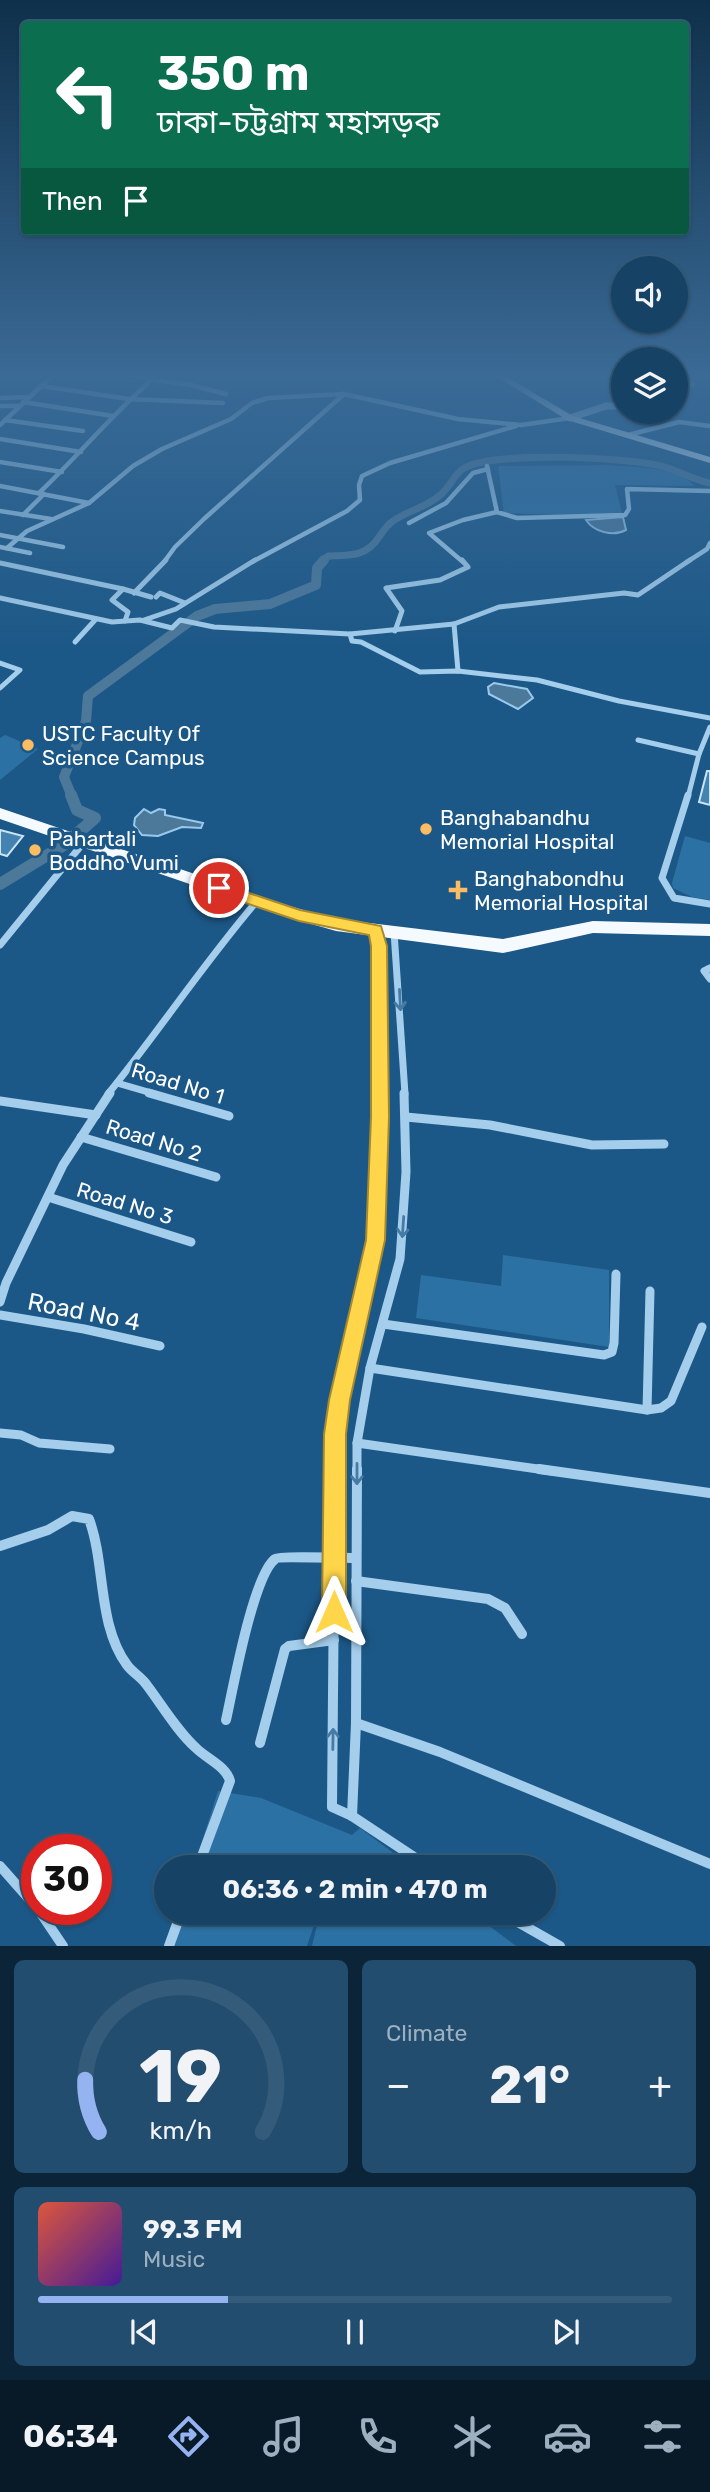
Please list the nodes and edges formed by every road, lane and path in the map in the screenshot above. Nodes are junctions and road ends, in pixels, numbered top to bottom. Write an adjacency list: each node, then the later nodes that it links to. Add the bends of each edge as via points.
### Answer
1 (30, 467): 6 (street)
2 (67, 467): 6 (street)
3 (132, 467): 10 (street)
4 (259, 467): 24 (street)
5 (382, 467): 26 (street, via 362,476 360,500 347,511)
6 (62, 472): 9 (street)
7 (0, 486): 9 (street)
8 (710, 489): 12 (street, via 626,489 629,509 616,516 517,518)
9 (41, 494): 10 (street); 13 (street)
10 (89, 503): 14 (street)
11 (0, 511): 13 (street)
12 (497, 512): 15 (street, via 487,468 473,473 446,503); 31 (street, via 429,533 468,567 440,580 386,588 402,611)
13 (23, 515): 14 (street)
14 (51, 519): 17 (street)
15 (409, 523)
16 (0, 535): 17 (street)
17 (17, 538): 19 (street); 20 (street)
18 (710, 543): 30 (street, via 638,595 499,607)
19 (63, 547)
20 (3, 548): 21 (street)
21 (30, 552)
22 (0, 564): 23 (street)
23 (122, 589): 24 (street); 29 (street, via 112,600 128,612)
24 (134, 593): 26 (street, via 154,597 160,593)
25 (0, 598): 27 (street)
26 (185, 603): 28 (street, via 163,615)
27 (96, 619): 29 (street); 33 (street)
28 (139, 620): 29 (street); 32 (street, via 172,628 180,620)
29 (125, 621)
30 (454, 624): 31 (street); 35 (street)
31 (395, 631): 32 (street)
32 (351, 635): 35 (street, via 352,641 410,669)
33 (75, 642)
34 (0, 663): 36 (street, via 20,670)
35 (458, 671): 37 (street, via 537,680)
36 (0, 688)
37 (710, 719)
38 (710, 727): 40 (street)
39 (638, 740): 40 (street)
40 (698, 754): 44 (street, via 662,878 674,898)
41 (0, 813): 42 (highway)
42 (77, 840): 43 (highway); 48 (street)
43 (257, 901): 46 (highway, via 313,919); 51 (street)
44 (710, 904)
45 (710, 930): 47 (highway, via 593,927 503,946)
46 (375, 931): 47 (highway); 75 (street, via 379,946 380,1117 376,1240 335,1434)
47 (394, 932): 55 (street, one-way to 55)
48 (0, 945)
49 (710, 968): 50 (street, via 704,971)
50 (710, 979)
51 (117, 1083): 53 (street); 54 (street, Road No 1)
52 (0, 1101): 53 (street)
53 (96, 1115): 56 (street)
54 (229, 1116)
55 (406, 1117): 57 (street, via 490,1125 592,1144); 65 (street, one-way to 65, via 400,1259)
56 (81, 1137): 58 (street, Road No 2); 59 (street)
57 (664, 1144)
58 (216, 1177)
59 (48, 1197): 60 (street, Road No 3); 63 (street)
60 (191, 1242)
61 (615, 1274): 65 (street, via 614,1343 612,1352 604,1355)
62 (650, 1292): 69 (street)
63 (0, 1302)
64 (0, 1315): 67 (street, Road No 4)
65 (383, 1324): 68 (street)
66 (702, 1326): 69 (street, via 671,1401 661,1408)
67 (160, 1346)
68 (370, 1368): 69 (street); 71 (street)
69 (646, 1409)
70 (0, 1433): 72 (street, via 22,1435 39,1443)
71 (357, 1443): 73 (street); 76 (street, one-way to 76)
72 (110, 1449)
73 (710, 1493)
74 (0, 1546): 84 (street, via 48,1530 72,1516 89,1519 98,1537 104,1591 120,1656 194,1747 228,1773 230,1781)
75 (334, 1558): 76 (street); 79 (street); 80 (street, via 282,1556 266,1569)
76 (356, 1558): 77 (street)
77 (356, 1581): 78 (street, via 488,1599 505,1608); 81 (street)
78 (522, 1634)
79 (334, 1640): 82 (street, via 285,1649); 83 (street, one-way to 79, via 332,1807)
80 (226, 1720)
81 (356, 1723): 83 (street); 86 (street, via 440,1752)
82 (260, 1743)
83 (352, 1816): 85 (street)
84 (202, 1855)
85 (411, 1855)
86 (710, 1864)
87 (0, 1866): 88 (street)
88 (21, 1888)
89 (49, 1925): 92 (street)
90 (177, 1925): 93 (street)
91 (523, 1925): 94 (street)
92 (63, 1946)
93 (169, 1946)
94 (560, 1946)

